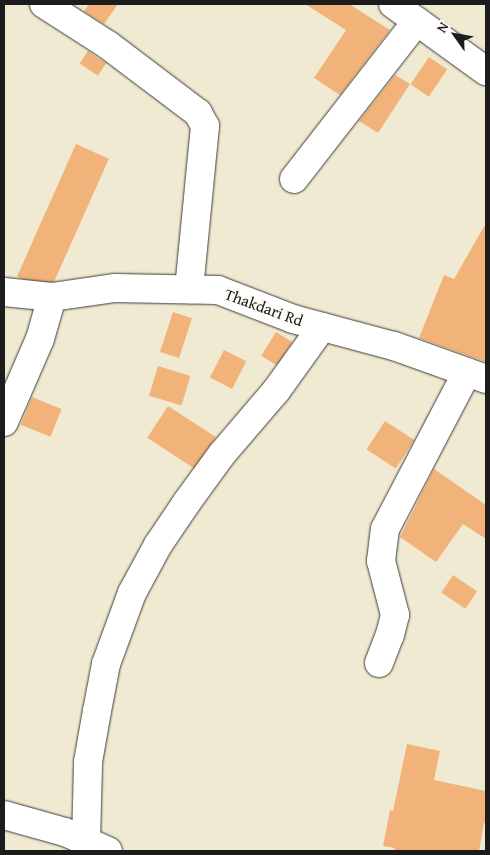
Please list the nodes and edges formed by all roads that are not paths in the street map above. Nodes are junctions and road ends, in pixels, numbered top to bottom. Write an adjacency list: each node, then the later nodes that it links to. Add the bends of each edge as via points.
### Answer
1 (44, 4): 6 (street, via 108,45 198,113 204,126)
2 (393, 4): 3 (street)
3 (417, 21): 4 (street); 5 (street)
4 (482, 61)
5 (294, 179)
6 (188, 289): 8 (street, Thakdari Rd, via 115,288); 9 (street, Thakdari Rd, via 218,290)
7 (4, 292): 8 (street, Thakdari Rd)
8 (52, 297): 11 (street, via 40,339)
9 (322, 327): 10 (street, Thakdari Rd, via 394,346); 14 (street, via 276,391 222,454 187,502 132,592 106,664 88,762)
10 (477, 375): 12 (street, via 385,529 381,561 395,615)
11 (4, 422)
12 (379, 663)
13 (4, 815): 14 (street, via 65,832)
14 (97, 846)

